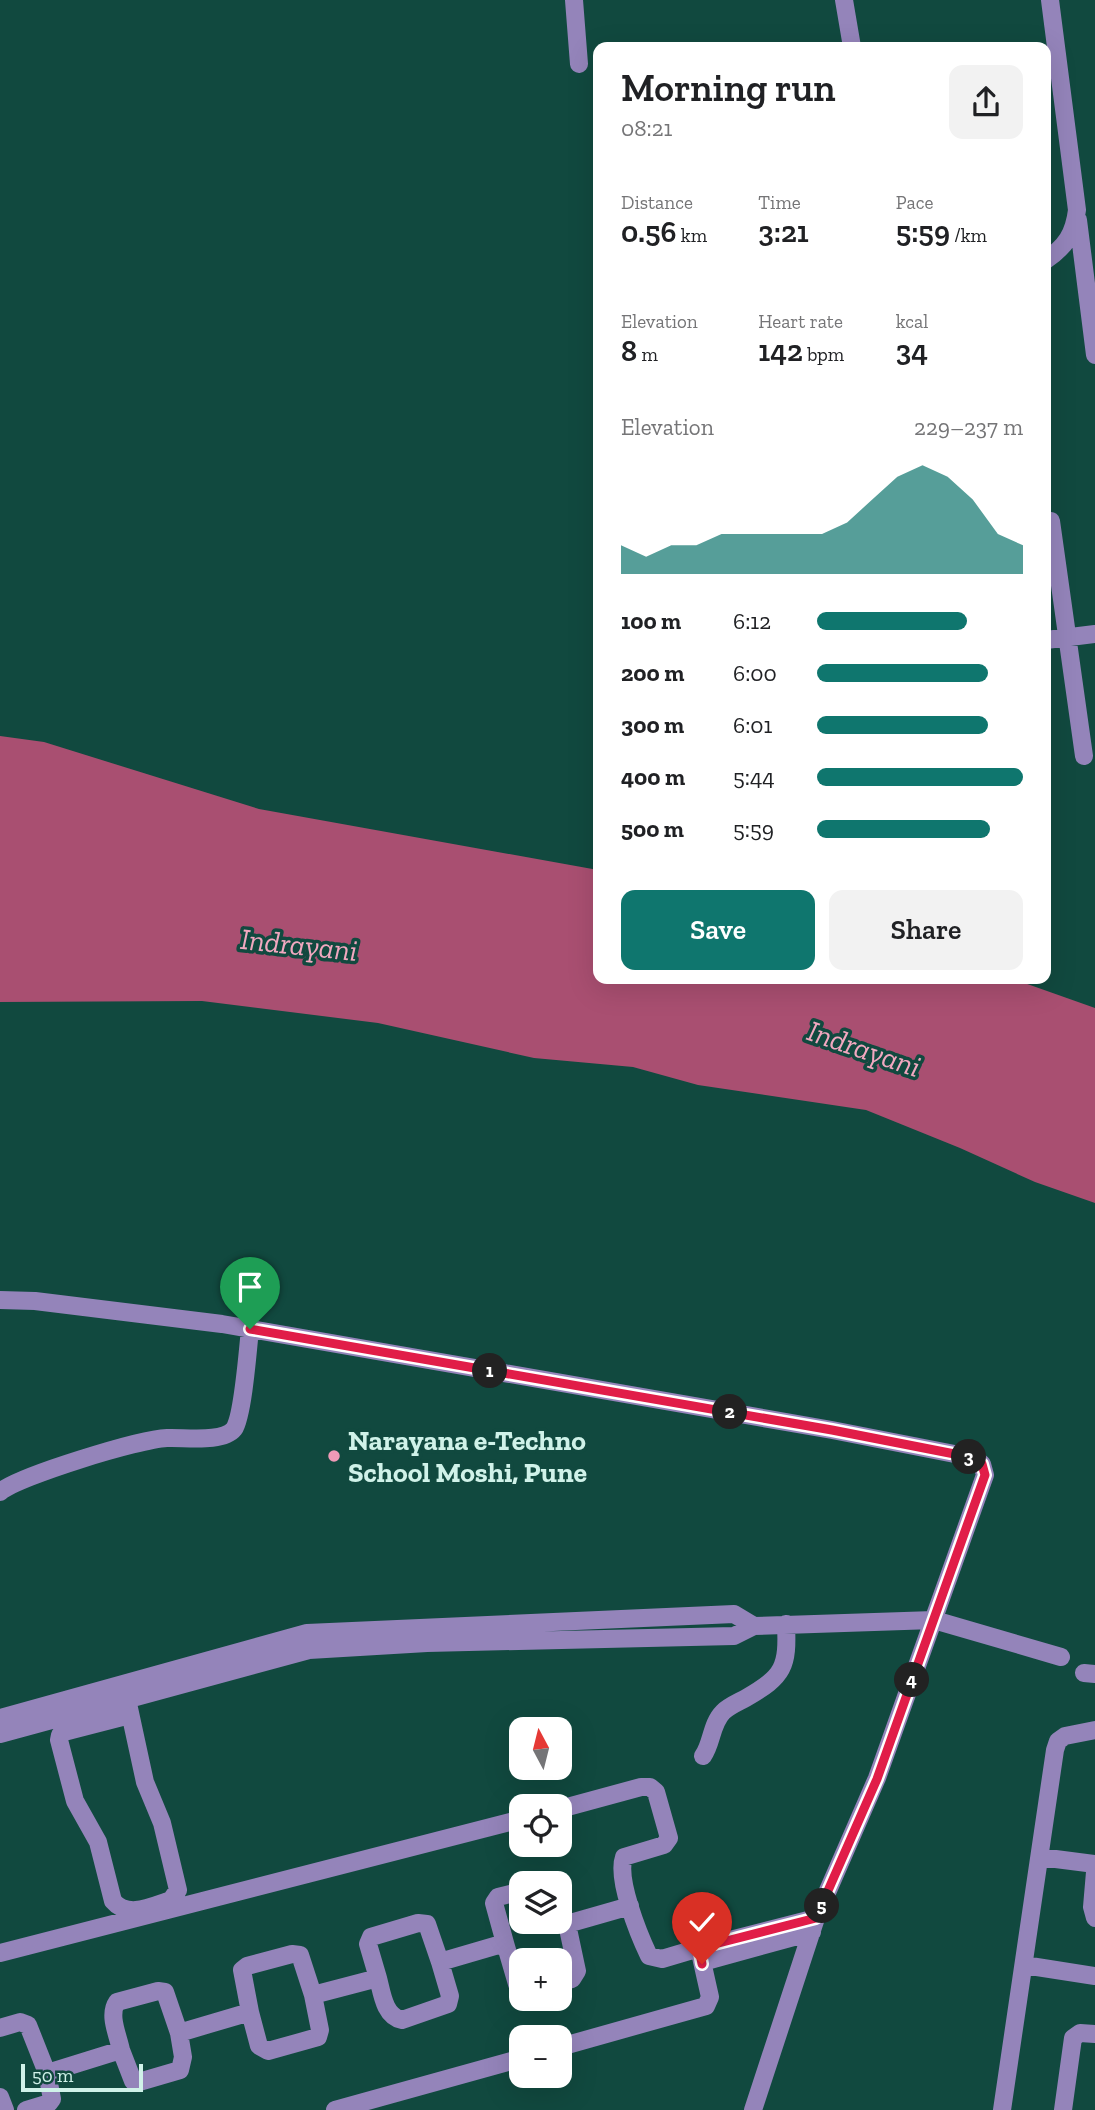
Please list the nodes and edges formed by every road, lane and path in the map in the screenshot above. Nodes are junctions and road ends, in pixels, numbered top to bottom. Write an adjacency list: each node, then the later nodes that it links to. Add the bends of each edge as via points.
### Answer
1 (574, 0): 5 (street)
2 (844, 0): 4 (street)
3 (1050, 0): 6 (street)
4 (851, 42)
5 (579, 64)
6 (1077, 210): 7 (street, via 1071,237); 8 (street)
7 (1051, 257)
8 (1095, 355)
9 (1051, 521): 11 (street)
10 (1095, 634): 11 (street)
11 (1067, 637): 12 (street); 13 (street)
12 (1051, 639)
13 (1084, 756)
14 (0, 1300): 15 (street)
15 (250, 1329): 16 (street, via 238,1421 227,1435 140,1442 28,1478); 18 (street, via 975,1458 985,1475)
16 (0, 1492)
17 (627, 1618): 20 (street, via 734,1614); 21 (street); 22 (street)
18 (934, 1620): 19 (street); 23 (street); 39 (street, via 877,1779)
19 (786, 1624): 20 (street); 29 (street, via 783,1666 773,1682 723,1711)
20 (754, 1626): 21 (street, via 734,1636)
21 (627, 1638): 22 (street, via 427,1643)
22 (356, 1639): 24 (street)
23 (1061, 1657)
24 (184, 1675): 25 (street); 26 (street)
25 (128, 1707): 25 (street, via 178,1890 171,1900 130,1912 113,1901 98,1842 75,1801 59,1740 64,1732); 28 (street)
26 (0, 1718)
27 (1095, 1730): 32 (street, via 1058,1741)
28 (0, 1734)
29 (703, 1756)
30 (572, 1806): 36 (street, via 641,1787 656,1792 669,1838 664,1844 624,1857 621,1865)
31 (509, 1822): 42 (street)
32 (1040, 1857): 33 (street); 46 (street)
33 (1095, 1864)
34 (1095, 1872): 38 (street)
35 (509, 1894): 40 (street, via 494,1903)
36 (630, 1906): 37 (street); 43 (street, via 649,1956)
37 (572, 1915)
38 (1095, 1918)
39 (814, 1925): 43 (street); 63 (street)
40 (505, 1943): 44 (street); 45 (street)
41 (572, 1951): 49 (street, via 577,1971)
42 (0, 1953)
43 (705, 1954): 55 (street, via 710,1997 706,2006)
44 (509, 1957)
45 (440, 1962): 48 (street, via 427,1924 418,1923 371,1937 368,1944); 48 (street, via 448,2004 402,2020 388,2010)
46 (1024, 1965): 47 (street); 64 (street)
47 (1095, 1976)
48 (377, 1978): 50 (street)
49 (572, 1979)
50 (313, 1995): 51 (street, via 318,2037 268,2051 259,2046); 51 (street, via 300,1955 247,1965 242,1970)
51 (250, 2012): 53 (street)
52 (0, 2028): 58 (street, via 20,2022 29,2025)
53 (179, 2033): 56 (street, via 180,2070 133,2081); 56 (street, via 165,1992 117,2002 113,2016)
54 (1095, 2034): 65 (street, via 1080,2033 1073,2038)
55 (572, 2044)
56 (121, 2050): 58 (street)
57 (509, 2062): 62 (street)
58 (47, 2073): 61 (street, via 52,2099)
59 (0, 2097): 60 (street)
60 (5, 2110)
61 (26, 2110)
62 (335, 2110)
63 (753, 2110)
64 (1002, 2110)
65 (1063, 2110)

